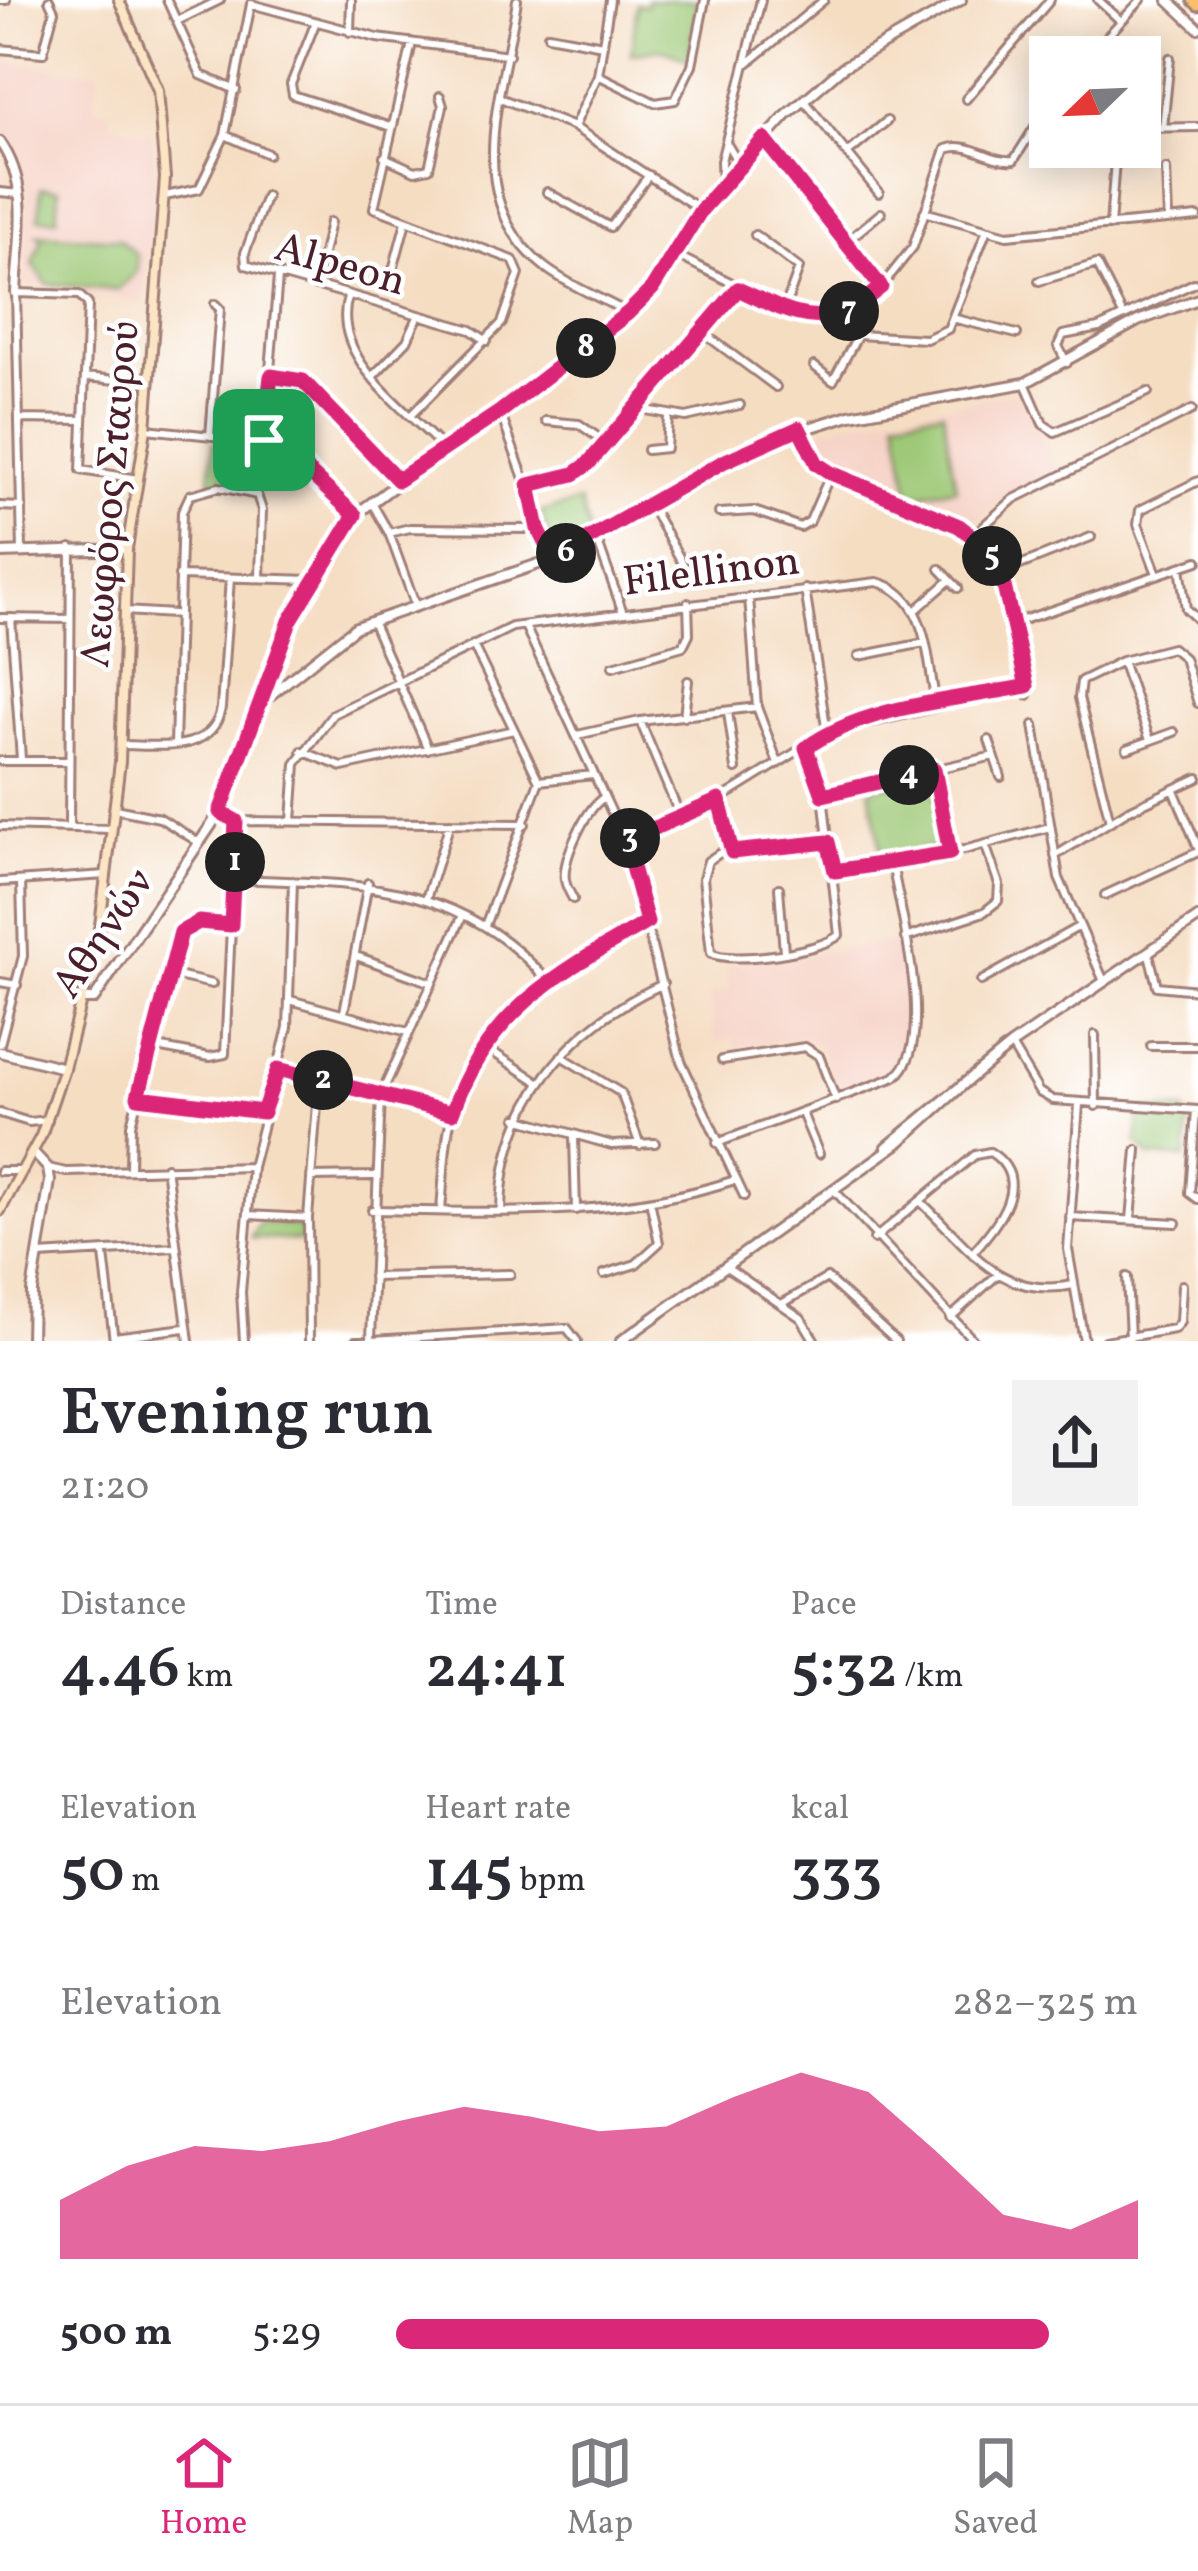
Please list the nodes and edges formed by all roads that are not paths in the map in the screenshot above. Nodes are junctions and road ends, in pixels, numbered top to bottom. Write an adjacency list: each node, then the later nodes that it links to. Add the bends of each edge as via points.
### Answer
1 (50, 0): 26 (street, via 43,53)
2 (118, 0): 58 (main road, Λεωφόρος Σταυρού, via 158,90)
3 (166, 0): 18 (street)
4 (220, 0): 18 (street)
5 (351, 0): 21 (street)
6 (517, 0): 27 (street)
7 (610, 0): 25 (street)
8 (705, 0): 30 (street, via 675,100 655,104)
9 (758, 0): 29 (street)
10 (824, 0): 29 (street)
11 (961, 0): 35 (street, Αθηνών, via 843,67)
12 (1050, 0): 34 (street)
13 (1098, 0): 17 (street)
14 (1141, 0): 17 (street)
15 (1168, 0): 20 (street)
16 (252, 2): 19 (street); 31 (street)
17 (1121, 21): 23 (street)
18 (177, 22): 31 (street, via 203,78)
19 (315, 24): 21 (street); 39 (street, via 293,94)
20 (1198, 28)
21 (350, 32): 24 (street)
22 (548, 34): 25 (street)
23 (1107, 36)
24 (412, 43): 27 (street); 39 (street)
25 (604, 46): 30 (street)
26 (0, 49)
27 (509, 55): 33 (street)
28 (1170, 58): 40 (street)
29 (747, 64): 44 (street)
30 (598, 75): 37 (street)
31 (236, 91): 41 (street)
32 (440, 96): 48 (street, via 429,168 415,171)
33 (500, 98): 37 (street); 85 (street, via 489,163 510,224 550,271)
34 (966, 99)
35 (804, 100): 43 (street, Αθηνών); 46 (street)
36 (887, 121): 46 (street)
37 (574, 127): 52 (street)
38 (1198, 127): 40 (street)
39 (391, 128): 48 (street)
40 (1163, 128)
41 (225, 135): 47 (street); 58 (street, via 199,189)
42 (1029, 136): 61 (street, via 1014,160 951,146)
43 (764, 139): 49 (street, Αθηνών); 70 (street)
44 (727, 140): 49 (street); 53 (street)
45 (0, 142): 57 (street)
46 (848, 153): 56 (street)
47 (268, 154)
48 (384, 157): 67 (street, via 374,208)
49 (740, 166): 53 (street, Αθηνών)
50 (1114, 168): 66 (street)
51 (1166, 169): 64 (street)
52 (649, 175): 54 (street, via 613,226); 60 (street)
53 (722, 187): 60 (street, Αθηνών)
54 (547, 191)
55 (0, 192): 57 (street)
56 (879, 193)
57 (22, 194): 79 (street)
58 (165, 196): 100 (main road, Λεωφόρος Σταυρού)
59 (266, 196): 73 (street, Alpeon, via 244,261)
60 (701, 210): 71 (street, Αθηνών)
61 (924, 212): 68 (street); 77 (street, via 913,247)
62 (880, 213): 70 (street)
63 (1198, 217): 64 (street)
64 (1168, 219): 66 (street)
65 (330, 222): 76 (street)
66 (1110, 222): 68 (street)
67 (406, 224): 72 (street); 94 (street, via 513,260 519,274 509,308)
68 (986, 232): 88 (street)
69 (755, 235): 83 (street, via 799,268)
70 (846, 242): 77 (street)
71 (674, 254): 78 (street); 85 (street, Αθηνών)
72 (392, 274)
73 (279, 276): 76 (street, Alpeon); 98 (street)
74 (1039, 281): 86 (street, via 1094,263)
75 (1194, 283): 86 (street)
76 (316, 286): 80 (street, Alpeon)
77 (881, 287): 84 (street)
78 (738, 289): 83 (street); 91 (street)
79 (16, 293): 89 (street); 99 (street, via 80,295 88,304)
80 (348, 297): 87 (street, Alpeon); 97 (street, via 346,339)
81 (1198, 299): 95 (street, via 1138,321)
82 (215, 304): 115 (street)
83 (784, 310): 84 (street, via 814,318)
84 (850, 311): 93 (street)
85 (628, 313): 107 (street, Αθηνών)
86 (1122, 313): 95 (street, via 1099,328 1063,335 1058,346)
87 (419, 316): 94 (street, Alpeon); 97 (street)
88 (956, 319): 92 (street); 93 (street, via 926,339)
89 (16, 328): 90 (street); 110 (street)
90 (0, 331)
91 (702, 332): 102 (street); 105 (street)
92 (1017, 334)
93 (858, 335): 96 (street, via 834,380)
94 (487, 341): 108 (street)
95 (1066, 363): 101 (street)
96 (814, 366)
97 (374, 375): 108 (street)
98 (271, 376): 116 (street); 122 (street, via 303,381)
99 (85, 377): 100 (street); 111 (street)
100 (149, 382): 114 (main road, Λεωφόρος Σταυρού)
101 (1025, 382): 103 (street, via 1043,424 1055,432); 113 (street)
102 (776, 387)
103 (1148, 392)
104 (740, 406): 109 (street)
105 (634, 408): 109 (street); 117 (street)
106 (1192, 410): 133 (street, via 1004,504)
107 (500, 412): 118 (street, Αθηνών); 124 (street)
108 (412, 414): 118 (street)
109 (668, 417): 119 (street, via 666,448)
110 (20, 419): 111 (street); 128 (street)
111 (83, 420): 121 (street, via 81,470)
112 (546, 421): 117 (street, via 579,424)
113 (799, 428): 120 (street, via 817,464); 126 (street)
114 (146, 429): 115 (street); 121 (main road, Λεωφόρος Σταυρού)
115 (210, 436): 116 (street)
116 (264, 440): 130 (street)
117 (606, 442): 124 (street, via 574,474)
118 (445, 450): 122 (street, Αθηνών)
119 (647, 450)
120 (831, 473): 129 (street, via 800,526 754,511); 133 (street)
121 (138, 479): 137 (main road, Λεωφόρος Σταυρού)
122 (398, 480): 125 (street, Αθηνών)
123 (1198, 481): 146 (street, via 1146,502 1139,513)
124 (529, 485): 131 (street)
125 (369, 501): 130 (street, Αθηνών); 132 (street)
126 (650, 505): 135 (street); 142 (street)
127 (0, 506): 128 (street)
128 (22, 507): 138 (street)
129 (719, 513)
130 (355, 515): 150 (street, Αθηνών)
131 (538, 529): 132 (street); 140 (street)
132 (389, 532): 156 (street)
133 (974, 536): 145 (street)
134 (1090, 536): 145 (street)
135 (596, 537): 140 (street); 157 (street)
136 (71, 548): 137 (street); 138 (street); 163 (street)
137 (127, 549): 159 (main road, Λεωφόρος Σταυρού)
138 (22, 550): 139 (street)
139 (0, 553)
140 (553, 559): 156 (street)
141 (1198, 561): 143 (street)
142 (683, 564)
143 (1180, 567): 146 (street); 165 (street, via 1186,609)
144 (940, 569): 151 (street)
145 (1000, 573): 167 (street)
146 (1157, 574): 167 (street)
147 (179, 576): 148 (street); 149 (street, via 182,512 190,495 218,488 256,495); 160 (street)
148 (230, 578): 149 (street); 190 (street, via 218,720 207,735)
149 (260, 578): 150 (street)
150 (312, 580): 175 (street, Αθηνών)
151 (950, 580): 152 (street); 158 (street)
152 (958, 588)
153 (805, 589): 154 (street, Filellinon); 158 (street, Filellinon, via 878,583); 185 (street)
154 (749, 597): 155 (street, Filellinon); 178 (street)
155 (688, 603): 157 (street, Filellinon); 172 (street, via 683,646)
156 (416, 604): 164 (street)
157 (622, 610): 166 (street, Filellinon)
158 (916, 610): 168 (street)
159 (124, 611): 160 (street); 189 (main road, Λεωφόρος Σταυρού)
160 (176, 615): 190 (street)
161 (0, 618): 162 (street)
162 (11, 618): 163 (street); 196 (street)
163 (70, 619): 198 (street)
164 (371, 620): 173 (street); 175 (street)
165 (1198, 620)
166 (524, 624): 169 (street, Filellinon); 186 (street)
167 (1013, 624): 177 (street, via 1028,691)
168 (924, 643): 170 (street); 177 (street)
169 (473, 645): 173 (street, Filellinon); 183 (street)
170 (859, 656)
171 (1122, 662): 176 (street, via 1178,650); 188 (street); 215 (street, via 1087,675 1079,698)
172 (613, 666)
173 (398, 678): 192 (street); 194 (street, Filellinon, via 333,714)
174 (688, 681): 180 (street)
175 (264, 697): 211 (street, Αθηνών)
176 (1198, 703)
177 (936, 704): 185 (street)
178 (757, 707): 179 (street); 199 (street)
179 (728, 712): 180 (street); 200 (street)
180 (684, 717): 181 (street)
181 (640, 721): 186 (street); 212 (street)
182 (1034, 725): 220 (street)
183 (514, 730): 192 (street); 205 (street)
184 (1174, 732): 188 (street)
185 (827, 733): 191 (street)
186 (577, 735): 202 (street)
187 (989, 740): 195 (street)
188 (1150, 740): 193 (street)
189 (121, 745): 190 (street); 210 (main road, Λεωφόρος Σταυρού)
190 (175, 745)
191 (806, 748): 199 (street); 207 (street)
192 (428, 749): 194 (street, via 342,767)
193 (1127, 749)
194 (302, 751): 214 (street)
195 (994, 755): 201 (street); 203 (street)
196 (21, 759): 197 (street); 198 (street)
197 (0, 761)
198 (69, 761): 218 (street)
199 (778, 763): 209 (street)
200 (736, 769)
201 (934, 769): 207 (street); 228 (street)
202 (593, 775): 205 (street); 208 (street)
203 (1001, 777)
204 (1198, 778): 206 (street)
205 (539, 781): 217 (street)
206 (1174, 790): 215 (street); 226 (street)
207 (823, 795): 224 (street)
208 (603, 798): 222 (street); 241 (street, via 567,868)
209 (719, 800): 212 (street); 227 (street)
210 (115, 809): 221 (main road, Λεωφόρος Σταυρού); 223 (street, via 160,818)
211 (220, 812): 213 (street); 223 (street, Αθηνών)
212 (680, 816): 222 (street)
213 (236, 821): 214 (street); 233 (street)
214 (292, 821): 216 (street)
215 (1110, 821): 229 (street)
216 (450, 824): 217 (street); 240 (street)
217 (525, 824): 245 (street)
218 (69, 825): 219 (street); 221 (street)
219 (0, 826)
220 (1050, 827): 225 (street); 229 (street)
221 (112, 829): 232 (main road, Λεωφόρος Σταυρού)
222 (625, 841): 244 (street)
223 (199, 842): 262 (street, Αθηνών, via 110,982 94,1000)
224 (828, 842): 227 (street); 231 (street)
225 (986, 845): 228 (street); 248 (street, via 998,901)
226 (1198, 850): 239 (street)
227 (732, 852): 250 (street, via 704,866 709,949 726,959)
228 (950, 853): 230 (street)
229 (1055, 856): 247 (street)
230 (892, 863): 231 (street); 248 (street)
231 (835, 871): 250 (street, via 836,939)
232 (106, 874): 234 (street); 262 (main road, Λεωφόρος Σταυρού)
233 (234, 879): 235 (street); 246 (street)
234 (21, 881): 236 (street); 260 (street)
235 (293, 881): 237 (street); 263 (street)
236 (0, 882)
237 (368, 883): 240 (street); 251 (street)
238 (779, 888): 250 (street)
239 (1105, 895)
240 (426, 898): 242 (street)
241 (573, 899)
242 (463, 915): 245 (street); 256 (street)
243 (1198, 917): 249 (street)
244 (647, 922): 257 (street); 259 (street)
245 (486, 923): 257 (street)
246 (231, 925): 252 (street, via 184,928); 268 (street, via 225,1054)
247 (1078, 927): 253 (street); 254 (street)
248 (905, 938): 281 (street, via 913,1058 895,1077)
249 (1148, 950): 253 (street); 261 (street, via 1157,986)
250 (784, 952)
251 (356, 956): 256 (street); 264 (street)
252 (170, 974): 258 (street); 268 (street)
253 (1103, 980): 267 (street)
254 (981, 981)
255 (0, 982): 260 (street)
256 (432, 982): 265 (street)
257 (548, 982): 271 (street, via 502,1020)
258 (212, 984)
259 (663, 984): 273 (street, via 630,998); 295 (street, via 681,1060)
260 (16, 985): 272 (street)
261 (1198, 989)
262 (82, 999): 275 (main road, Αθηνών)
263 (290, 999): 264 (street); 276 (street)
264 (344, 1012): 265 (street)
265 (408, 1032): 279 (street)
266 (1095, 1035): 283 (street)
267 (1011, 1045): 282 (street, via 1039,1092); 312 (street)
268 (152, 1046): 280 (street)
269 (1151, 1046): 270 (street)
270 (1198, 1046)
271 (485, 1047): 278 (street); 287 (street)
272 (0, 1048): 275 (street)
273 (561, 1056): 278 (street); 296 (street, via 621,1094)
274 (722, 1060): 281 (street, via 805,1047 819,1056)
275 (64, 1069): 290 (main road, Αθηνών)
276 (278, 1069): 277 (street); 285 (street)
277 (319, 1079): 279 (street); 308 (street)
278 (537, 1081): 289 (street)
279 (381, 1095): 287 (street); 307 (street)
280 (138, 1097): 285 (street); 303 (street)
281 (836, 1100): 288 (street)
282 (1079, 1105): 283 (street); 323 (street)
283 (1096, 1106): 284 (street)
284 (1197, 1110): 314 (street, via 1190,1192)
285 (263, 1112): 301 (street)
286 (0, 1113): 291 (street)
287 (452, 1113): 320 (street)
288 (802, 1113): 295 (street); 299 (street)
289 (517, 1118): 293 (street); 321 (street)
290 (47, 1120): 291 (street); 292 (main road, Αθηνών)
291 (29, 1122): 292 (street)
292 (40, 1136): 298 (main road, Αθηνών)
293 (574, 1137): 296 (street); 318 (street)
294 (655, 1143): 296 (street)
295 (717, 1143): 309 (street)
296 (640, 1145)
297 (1137, 1150): 325 (street)
298 (33, 1153): 302 (street); 305 (main road, Αθηνών)
299 (819, 1154)
300 (166, 1167): 301 (street); 303 (street); 328 (street)
301 (252, 1167): 322 (street)
302 (47, 1168): 306 (street); 310 (street)
303 (130, 1168): 306 (street)
304 (1, 1171): 305 (street); 311 (street)
305 (23, 1172): 311 (main road, Αθηνών)
306 (66, 1172): 310 (street)
307 (374, 1176): 308 (street); 317 (street)
308 (311, 1177): 324 (street)
309 (735, 1180): 313 (street); 316 (street)
310 (50, 1181): 331 (street)
311 (13, 1188): 319 (main road, Αθηνών)
312 (833, 1189): 327 (street); 332 (street)
313 (744, 1196)
314 (1198, 1199)
315 (920, 1202): 327 (street); 329 (street); 329 (street, via 975,1155 998,1157 1011,1193 1004,1218)
316 (651, 1205): 318 (street); 334 (street, via 658,1243 636,1264)
317 (372, 1210): 320 (street); 336 (street)
318 (576, 1210): 321 (street)
319 (0, 1211)
320 (440, 1211): 321 (street)
321 (501, 1212)
322 (248, 1215): 324 (street); 348 (street)
323 (1070, 1216): 325 (street); 338 (street)
324 (308, 1218): 349 (street)
325 (1132, 1220): 326 (street)
326 (1176, 1223)
327 (874, 1239): 341 (street)
328 (176, 1247): 330 (street); 342 (street)
329 (974, 1251): 335 (street)
330 (104, 1254): 331 (street); 345 (street)
331 (39, 1255): 346 (street)
332 (725, 1266): 340 (street); 352 (street)
333 (510, 1274): 336 (street)
334 (604, 1274)
335 (997, 1276): 338 (street, via 1032,1289); 341 (street)
336 (373, 1277): 343 (street)
337 (1127, 1277): 344 (street)
338 (1074, 1285): 356 (street)
339 (1182, 1285): 344 (street, via 1174,1329)
340 (783, 1304): 353 (street); 354 (street, via 827,1278)
341 (950, 1319): 355 (street)
342 (185, 1328): 345 (street); 347 (street)
343 (371, 1338): 350 (street); 351 (street, via 524,1334 555,1325)
344 (1130, 1338): 357 (street)
345 (114, 1339)
346 (31, 1341)
347 (189, 1341)
348 (244, 1341)
349 (309, 1341)
350 (355, 1341)
351 (577, 1341)
352 (621, 1341)
353 (815, 1341)
354 (896, 1341)
355 (974, 1341)
356 (1084, 1341)
357 (1105, 1341)

